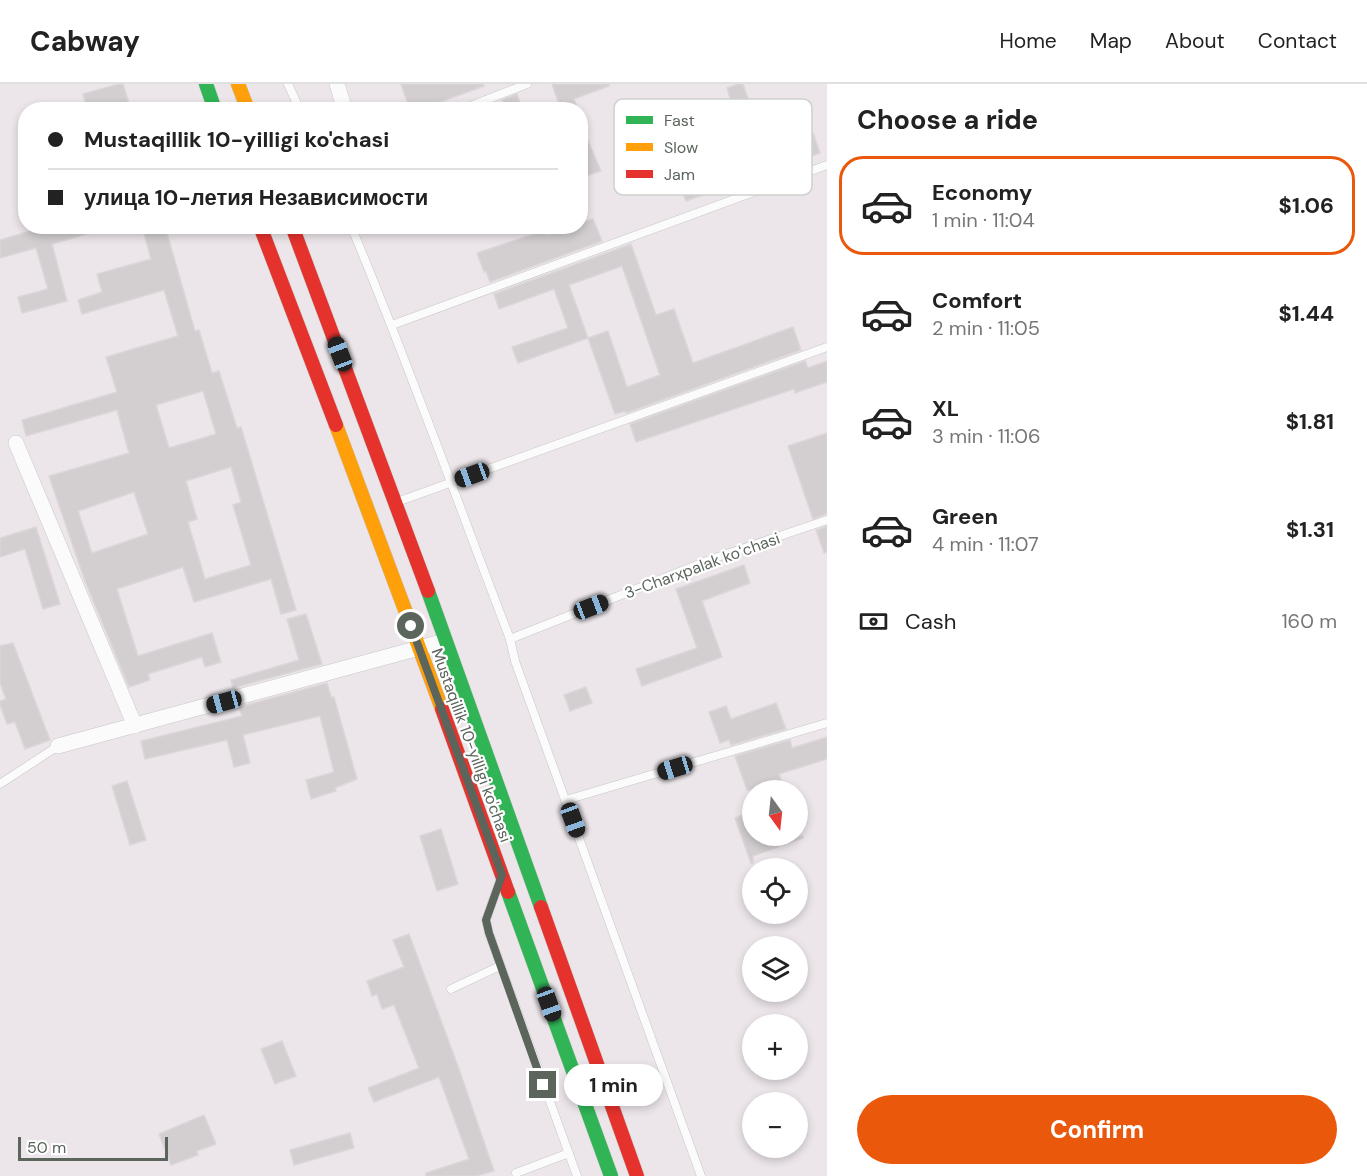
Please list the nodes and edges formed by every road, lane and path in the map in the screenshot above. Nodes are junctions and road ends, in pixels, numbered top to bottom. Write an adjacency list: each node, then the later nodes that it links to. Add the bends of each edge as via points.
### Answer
1 (206, 84): 6 (main road)
2 (238, 84): 7 (main road)
3 (288, 84): 8 (lane)
4 (337, 84): 9 (street)
5 (527, 84): 10 (lane)
6 (212, 102)
7 (245, 102)
8 (296, 102)
9 (343, 102)
10 (481, 102)
11 (827, 165): 12 (lane)
12 (812, 171)
13 (745, 195): 17 (lane)
14 (263, 234): 25 (main road, Mustaqillik 10-yilligi ko'chasi)
15 (295, 234): 21 (main road, Mustaqillik 10-yilligi ko'chasi)
16 (354, 234): 17 (lane)
17 (392, 325): 20 (lane)
18 (827, 347): 20 (lane)
19 (16, 442): 27 (street)
20 (450, 483): 21 (lane); 23 (lane)
21 (396, 502): 24 (main road, Mustaqillik 10-yilligi ko'chasi)
22 (827, 520): 23 (lane, 3-Charxpalak koʻchasi, via 712,559)
23 (510, 639): 30 (lane)
24 (445, 641): 25 (street); 38 (main road, Mustaqillik 10-yilligi ko'chasi)
25 (420, 648): 27 (street); 31 (main road, Mustaqillik 10-yilligi ko'chasi)
26 (827, 723): 30 (lane)
27 (135, 726): 28 (street)
28 (58, 746): 29 (lane)
29 (0, 784)
30 (566, 800): 39 (lane)
31 (502, 875): 32 (lane, via 486,920); 37 (main road, Mustaqillik 10-yilligi ko'chasi)
32 (500, 966): 33 (lane); 34 (lane)
33 (450, 989)
34 (568, 1153): 35 (lane); 36 (lane)
35 (516, 1173)
36 (577, 1176)
37 (611, 1176)
38 (637, 1176)
39 (701, 1176)

